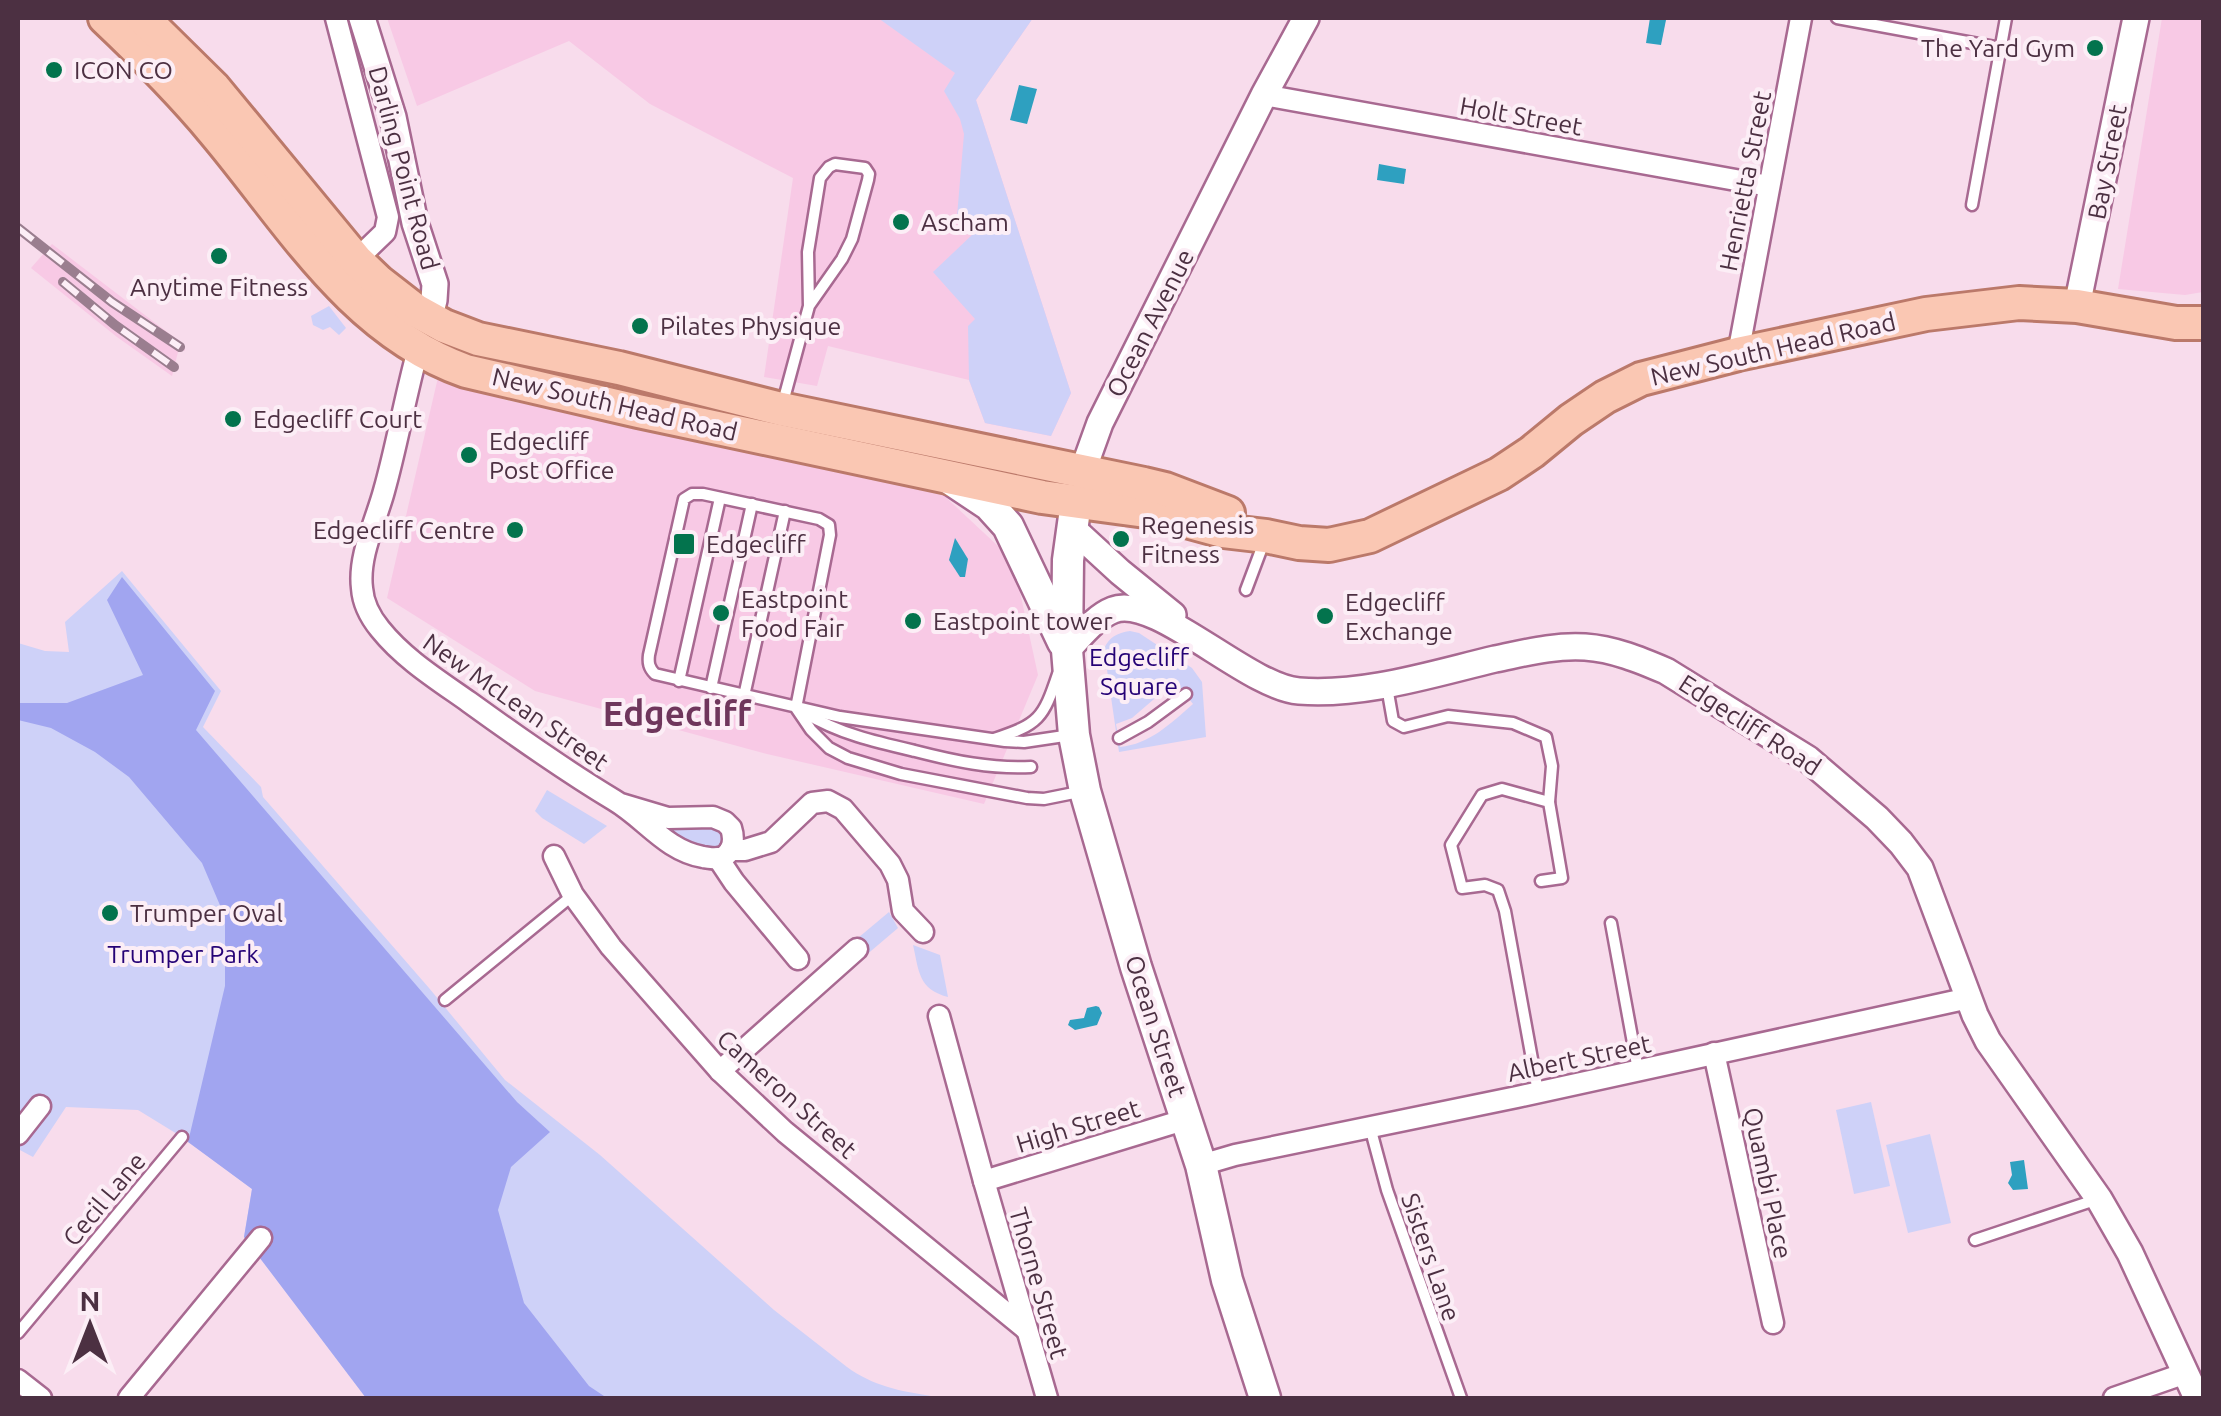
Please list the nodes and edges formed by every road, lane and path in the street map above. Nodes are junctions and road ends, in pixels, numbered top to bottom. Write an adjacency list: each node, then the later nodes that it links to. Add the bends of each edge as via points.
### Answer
1 (104, 18): 19 (main road, New South Head Road, via 195,110 343,290)
2 (143, 18): 14 (main road, New South Head Road, via 214,88)
3 (336, 18): 14 (street, via 388,217 385,232)
4 (362, 18): 17 (street, Darling Point Road, via 435,284)
5 (1306, 18): 11 (street, Ocean Avenue)
6 (1801, 18): 12 (street, Henrietta Street)
7 (1837, 18): 10 (lane)
8 (2006, 18): 10 (lane)
9 (2136, 18): 16 (street, Bay Street)
10 (2000, 48): 13 (lane)
11 (1264, 95): 12 (street, Holt Street); 24 (street, Ocean Avenue, via 1100,422)
12 (1769, 186): 20 (street, Henrietta Street)
13 (1972, 205)
14 (356, 260): 17 (main road, New South Head Road)
15 (809, 306): 15 (lane, via 808,252 820,178 836,164 865,168 868,180 852,239); 21 (lane)
16 (2078, 306): 18 (main road, New South Head Road); 20 (main road, New South Head Road, via 2019,303 1926,314)
17 (429, 319): 19 (main road); 21 (main road, New South Head Road, via 478,339)
18 (2204, 323)
19 (418, 350): 22 (main road, New South Head Road, via 466,371); 43 (street, New McLean Street, via 363,565 368,611 416,663)
20 (1738, 354): 27 (main road, New South Head Road, via 1641,379 1605,397 1499,474 1370,536 1329,545)
21 (780, 409): 24 (main road, New South Head Road)
22 (944, 475): 24 (main road, New South Head Road); 30 (main road, via 989,505 1010,530)
23 (720, 498): 25 (lane); 31 (lane); 31 (lane, via 692,494 681,507 648,662 655,674)
24 (1076, 501): 27 (main road, New South Head Road, via 1165,489 1234,515); 29 (street, Edgecliff Road, via 1120,572); 30 (main road, Ocean Avenue)
25 (752, 504): 26 (lane); 33 (lane)
26 (785, 511): 35 (lane); 36 (lane, via 825,521 830,529)
27 (1266, 536): 28 (lane)
28 (1246, 590)
29 (1203, 642): 30 (street, Edgecliff Road, via 1128,608 1104,615); 32 (street, Edgecliff Road, via 1289,690)
30 (1067, 650): 37 (main road, Ocean Street); 39 (lane, via 1041,716)
31 (679, 681): 33 (lane)
32 (1386, 683): 42 (lane, via 1393,721 1404,727 1448,716 1514,723 1546,738); 52 (street, Edgecliff Road, via 1558,647 1604,650 1666,671 1808,759 1901,843 1920,868)
33 (711, 688): 35 (lane)
34 (1186, 694): 38 (lane)
35 (744, 696): 36 (lane)
36 (796, 708): 39 (lane); 40 (lane, via 858,738 960,762); 41 (lane, via 829,748 868,766 1037,799)
37 (1074, 735): 39 (lane); 41 (main road, Ocean Street)
38 (1118, 738)
39 (993, 739)
40 (1031, 768)
41 (1085, 791): 60 (main road, Ocean Street)
42 (1549, 802): 46 (lane, via 1562,878); 58 (lane, via 1502,789 1482,796 1451,846 1462,888 1498,890)
43 (621, 804): 44 (street, New McLean Street, via 692,855); 44 (street, New McLean Street, via 668,818 719,818 729,824)
44 (727, 847): 49 (street, via 828,800 890,864 903,912); 51 (street, via 734,882)
45 (554, 856): 47 (street, Cameron Street)
46 (1542, 881)
47 (573, 895): 53 (lane); 57 (street, Cameron Street)
48 (1611, 923): 56 (lane)
49 (923, 932)
50 (857, 949): 57 (street)
51 (798, 958)
52 (1968, 998): 55 (street, Albert Street); 66 (street, Edgecliff Road, via 2001,1063)
53 (445, 1000)
54 (940, 1016): 65 (street, Thorne Street)
55 (1714, 1053): 56 (street, Albert Street); 69 (street, Quambi Place)
56 (1638, 1070): 58 (street, Albert Street)
57 (720, 1071): 70 (street, Cameron Street)
58 (1538, 1092): 61 (street, Albert Street)
59 (40, 1106): 62 (street)
60 (1187, 1119): 64 (main road, Ocean Street); 65 (street, High Street)
61 (1370, 1126): 64 (street, Albert Street); 78 (lane, Sisters Lane)
62 (18, 1134)
63 (182, 1137): 71 (lane, Cecil Lane)
64 (1201, 1165): 77 (main road, Ocean Street)
65 (984, 1181): 70 (street, Thorne Street)
66 (2099, 1199): 68 (lane); 72 (street, Edgecliff Road)
67 (261, 1238): 75 (street)
68 (1975, 1240)
69 (1772, 1323)
70 (1027, 1330): 76 (street, Thorne Street)
71 (18, 1333)
72 (2186, 1373): 79 (street); 80 (street, Edgecliff Road)
73 (18, 1380): 74 (street)
74 (42, 1398)
75 (129, 1398)
76 (1046, 1398)
77 (1264, 1398)
78 (1461, 1398)
79 (2114, 1398)
80 (2197, 1398)

